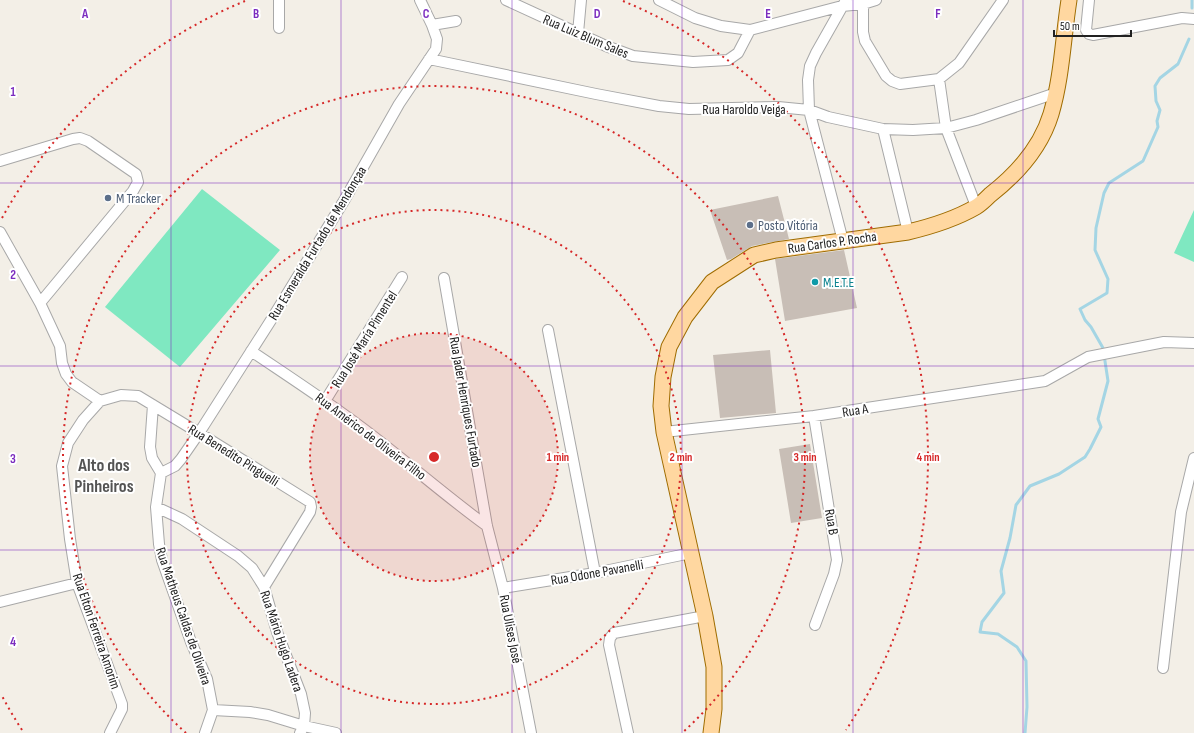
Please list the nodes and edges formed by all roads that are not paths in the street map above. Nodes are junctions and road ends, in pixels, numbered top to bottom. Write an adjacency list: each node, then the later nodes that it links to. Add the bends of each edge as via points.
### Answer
1 (279, 0): 15 (street)
2 (420, 0): 14 (street, Rua Esmeralda Furtado de Mendonçaa)
3 (506, 0): 17 (street, Rua Luiz Blum Sales)
4 (581, 0): 17 (street)
5 (659, 0): 16 (street, via 695,18 721,26)
6 (876, 0): 11 (street)
7 (1003, 0): 19 (street, via 959,63)
8 (1069, 0): 20 (main road, Rua Carlos P. Rocha)
9 (1089, 0): 12 (street, via 1086,30 1093,35 1182,18)
10 (844, 3): 11 (street); 16 (street); 21 (street, via 810,66)
11 (862, 4): 19 (street, via 865,41 886,76 900,84)
12 (1194, 19)
13 (456, 21): 14 (street)
14 (432, 25): 18 (street, Rua Esmeralda Furtado de Mendonçaa, via 437,39 436,48)
15 (279, 28)
16 (750, 30): 17 (street, Rua Luiz Blum Sales, via 738,53 728,60 694,62 633,56)
17 (578, 33)
18 (429, 59): 21 (street, Rua Haroldo Veiga, via 659,106 689,109 778,107); 34 (street, Rua Esmeralda Furtado de Mendonçaa)
19 (939, 79): 22 (street)
20 (1056, 93): 22 (street, Rua Haroldo Veiga); 25 (main road, Rua Carlos P. Rocha, via 1051,115 1042,136 1028,158 1001,187)
21 (809, 110): 23 (street, Rua Haroldo Veiga, via 828,117); 28 (street)
22 (946, 128): 23 (street, Rua Haroldo Veiga); 25 (street)
23 (883, 129): 27 (street)
24 (0, 161): 31 (street, via 80,138 136,174 138,182 134,191)
25 (976, 206): 27 (main road, Rua Carlos P. Rocha, via 944,221)
26 (0, 232): 31 (street)
27 (908, 232): 28 (main road, Rua Carlos P. Rocha)
28 (843, 241): 39 (main road, Rua Carlos P. Rocha, via 754,255 712,282 685,317 669,347 661,406)
29 (402, 277): 36 (street, Rua José María Pimentel)
30 (444, 278): 44 (street, Rua Jader Henriques Furtado)
31 (40, 303): 35 (street, via 60,346 66,374 72,382)
32 (548, 330): 46 (street)
33 (1194, 343): 38 (street, Rua A, via 1164,342 1088,358 1045,381)
34 (251, 351): 36 (street, Rua Américo de Oliveira Filho); 40 (street, Rua Esmeralda Furtado de Mendonçaa)
35 (100, 401): 37 (street, via 121,395 138,396); 47 (street, Rua Elton Ferreira Amorim, via 83,420 68,443 62,466)
36 (325, 401): 44 (street, Rua Américo de Oliveira Filho)
37 (153, 405): 40 (street, Rua Benedito Pinguelli); 42 (street, via 150,447 152,458)
38 (814, 416): 39 (street, Rua A); 52 (street, Rua B, via 837,560)
39 (664, 432): 45 (main road, Rua Carlos P. Rocha)
40 (199, 433): 42 (street, Rua Esmeralda Furtado de Mendonçaa, via 175,466); 48 (street, Rua Benedito Pinguelli, via 310,502 310,512)
41 (1194, 458): 53 (street, via 1181,512)
42 (161, 473): 43 (street, Rua Matheus Caldas de Oliveira)
43 (156, 507): 48 (street, Rua Mário Hugo Ladera, via 182,519 238,556 252,568); 54 (street, Rua Matheus Caldas de Oliveira, via 162,560 207,679)
44 (487, 526): 49 (street, Rua Ulises José)
45 (691, 554): 46 (street, Rua Odone Pavanelli); 51 (main road, Rua Carlos P. Rocha)
46 (596, 573): 49 (street, Rua Odone Pavanelli)
47 (77, 582): 50 (street); 56 (street, Rua Elton Ferreira Amorim, via 122,704)
48 (264, 587): 55 (street, Rua Mário Hugo Ladera, via 277,632 301,694 305,713)
49 (503, 588): 59 (street, Rua Ulises José)
50 (0, 602)
51 (705, 616): 60 (street, via 614,633 610,638 609,644); 61 (main road, Rua Carlos P. Rocha, via 714,667 714,709)
52 (815, 625)
53 (1163, 668)
54 (213, 710): 55 (street, via 268,715); 57 (street)
55 (302, 730): 58 (street)
56 (110, 733)
57 (205, 733)
58 (336, 733)
59 (531, 733)
60 (628, 733)
61 (710, 733)

